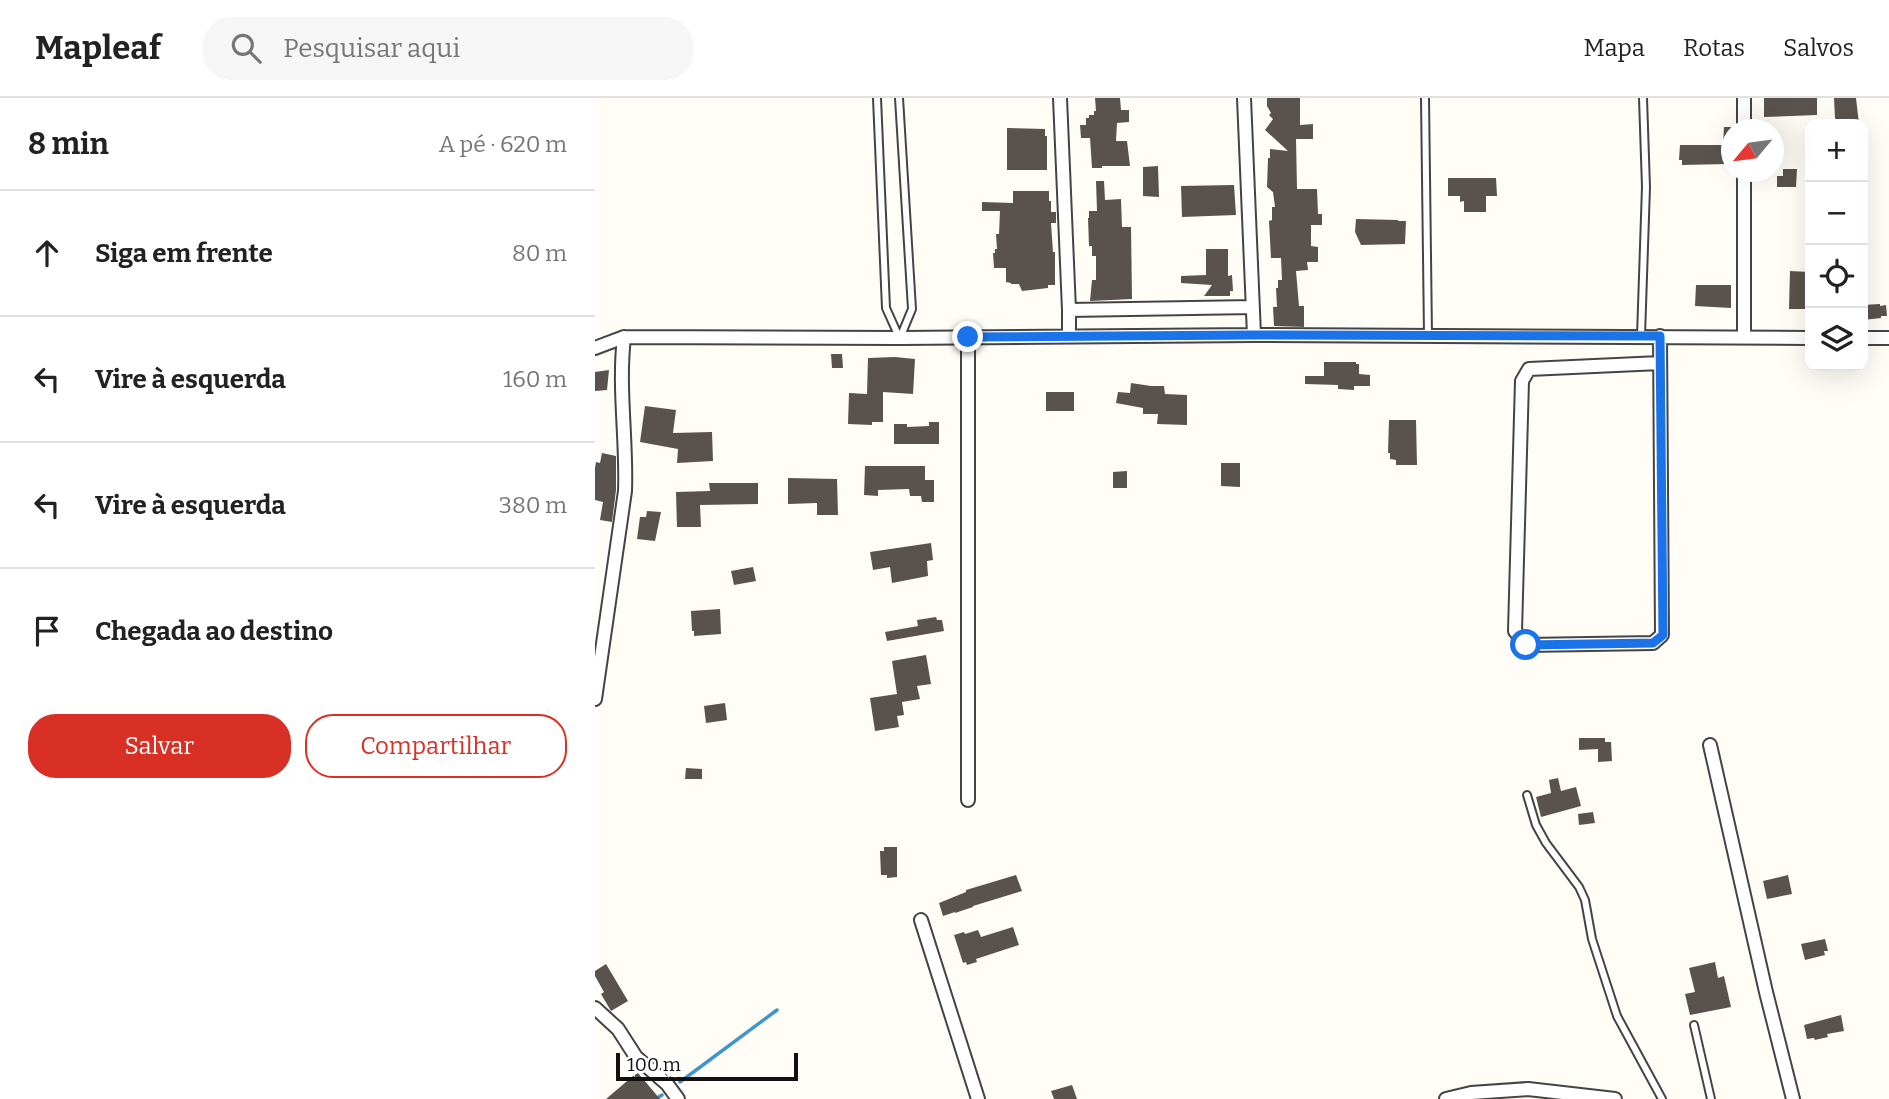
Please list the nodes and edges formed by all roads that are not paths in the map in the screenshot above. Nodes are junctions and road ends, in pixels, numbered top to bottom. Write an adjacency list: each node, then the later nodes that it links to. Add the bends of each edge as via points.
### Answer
1 (877, 98): 20 (lane, via 885,308)
2 (899, 98): 20 (lane, via 912,309)
3 (1060, 98): 11 (street)
4 (1244, 98): 10 (street)
5 (1425, 98): 18 (lane)
6 (1643, 98): 14 (lane, via 1646,187)
7 (1744, 98): 8 (street)
8 (1744, 119)
9 (1744, 182): 19 (street)
10 (1253, 307): 11 (street); 12 (street)
11 (1069, 310): 13 (street)
12 (1254, 335): 13 (street); 18 (street)
13 (1069, 336): 17 (street)
14 (1641, 336): 15 (street); 18 (street)
15 (1660, 336): 19 (street); 25 (street)
16 (624, 337): 20 (street); 24 (street); 26 (street, via 625,491)
17 (968, 337): 20 (street); 29 (street)
18 (1428, 337)
19 (1744, 337): 21 (street)
20 (899, 338)
21 (1805, 338)
22 (1868, 338): 23 (street)
23 (1889, 338)
24 (596, 343)
25 (1660, 363): 25 (street, via 1663,635 1653,643 1526,645 1515,631 1522,381 1529,369)
26 (595, 699)
27 (1710, 745): 39 (street)
28 (1527, 795): 37 (lane, via 1546,843 1579,887 1617,1016)
29 (968, 800)
30 (921, 919): 34 (street)
31 (595, 1008): 33 (street)
32 (1694, 1025): 38 (lane)
33 (678, 1099)
34 (978, 1099)
35 (1445, 1099): 36 (street, via 1528,1089)
36 (1615, 1099)
37 (1662, 1099)
38 (1711, 1099)
39 (1793, 1099)

